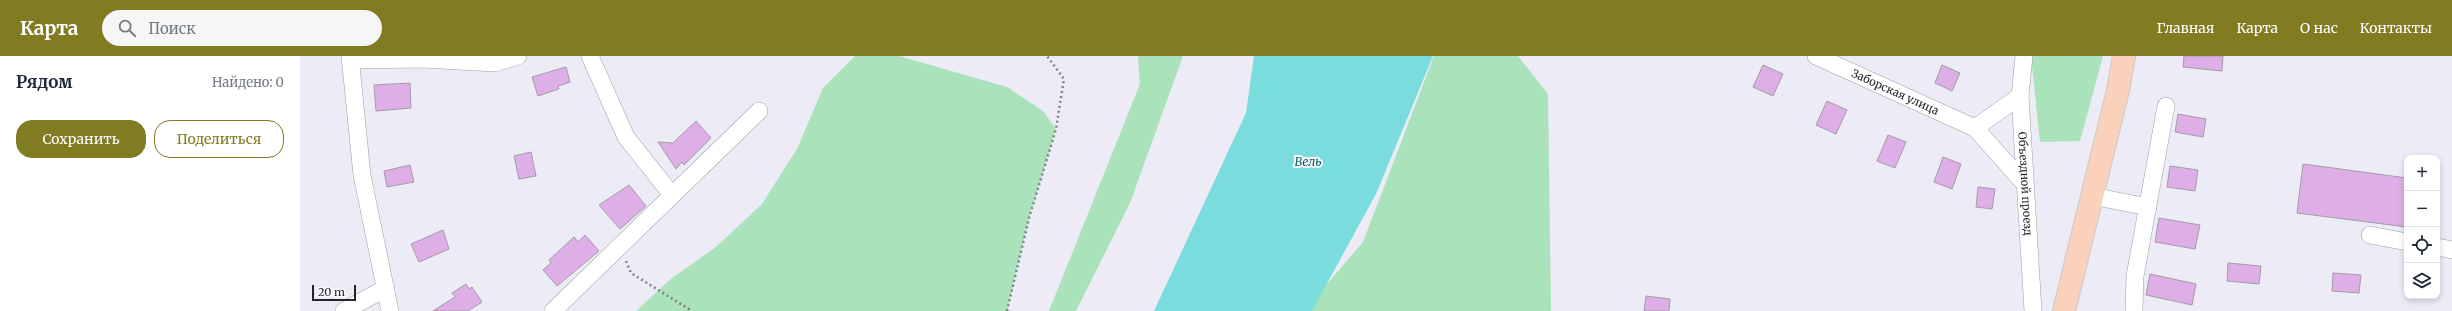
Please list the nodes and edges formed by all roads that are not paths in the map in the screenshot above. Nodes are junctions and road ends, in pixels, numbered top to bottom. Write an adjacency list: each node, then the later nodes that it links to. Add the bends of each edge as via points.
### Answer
1 (518, 56): 6 (street, via 495,63)
2 (590, 56): 12 (street, via 626,136)
3 (1816, 56): 10 (street, Заборская улица)
4 (2024, 56): 7 (street, Объездной проезд)
5 (2124, 56): 13 (main road)
6 (350, 58): 19 (street, via 362,175)
7 (2020, 96): 10 (street); 11 (street, Объездной проезд)
8 (2166, 106): 14 (street)
9 (758, 111): 12 (street)
10 (1975, 128): 11 (street)
11 (2025, 184): 23 (street, Объездной проезд)
12 (672, 195): 22 (street)
13 (2092, 196): 14 (street); 24 (main road)
14 (2148, 207): 25 (street, via 2135,276)
15 (2370, 235): 16 (street)
16 (2404, 241)
17 (2440, 248): 18 (street)
18 (2452, 250)
19 (386, 288): 20 (street); 21 (street)
20 (344, 311)
21 (390, 311)
22 (553, 311)
23 (2033, 311)
24 (2064, 311)
25 (2134, 311)

